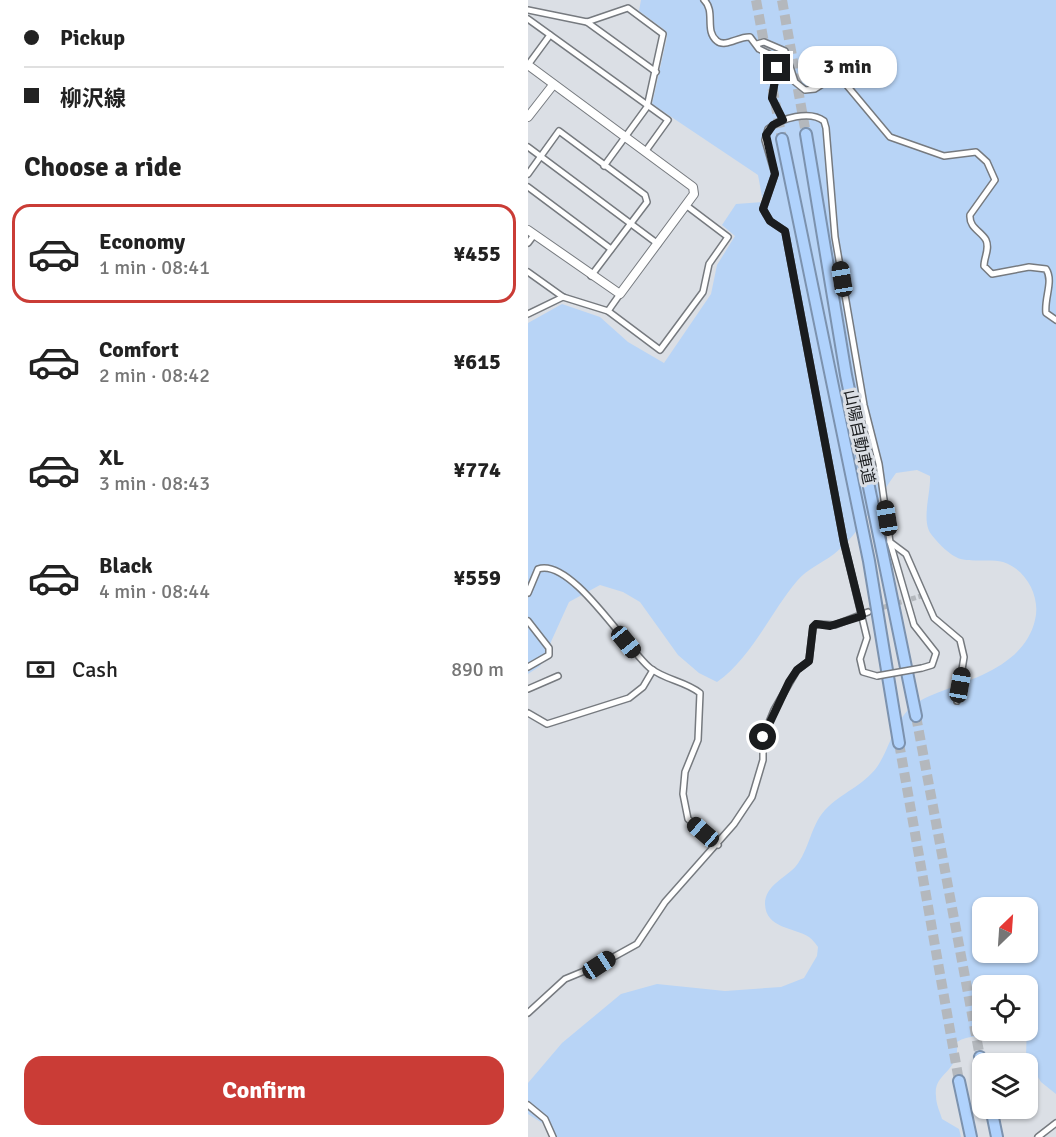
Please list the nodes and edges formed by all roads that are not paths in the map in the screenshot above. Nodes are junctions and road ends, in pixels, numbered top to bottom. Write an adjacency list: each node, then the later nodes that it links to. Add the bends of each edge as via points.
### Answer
1 (704, 0): 6 (street, via 717,41 726,43 743,37 754,39)
2 (528, 10): 4 (street)
3 (528, 19): 5 (street)
4 (587, 22): 8 (street); 8 (street, via 628,8 663,34)
5 (550, 35): 7 (street); 10 (street)
6 (757, 44): 12 (street, via 775,57 772,98); 34 (street, via 764,42 785,51 795,82 805,90 830,80 844,82 883,130 899,142 944,156 968,151 981,156 995,180 970,215 975,229 986,239 984,266 992,274 1029,267 1046,269 1050,281 1044,302 1046,313)
7 (528, 65): 9 (street)
8 (656, 72): 10 (street)
9 (552, 85): 11 (street); 14 (street)
10 (647, 107): 14 (street); 17 (street, via 668,120)
11 (528, 117)
12 (783, 120): 35 (street, via 818,116 826,128 835,237 862,394 879,464); 38 (street, via 766,135 775,174 763,209 770,221 785,231 844,543)
13 (806, 134): 46 (highway, 山陽自動車道, via 846,375)
14 (625, 138): 17 (street); 19 (street)
15 (782, 139): 47 (highway, 山陽自動車道, via 869,561)
16 (528, 147): 18 (street)
17 (645, 152): 22 (street, via 693,187 694,194)
18 (541, 156): 19 (street, via 559,131); 20 (street); 23 (street)
19 (604, 166): 23 (street, via 645,195 647,201)
20 (528, 174)
21 (528, 187): 27 (street)
22 (687, 206): 26 (street); 32 (street, via 728,237 709,264 703,292 660,350)
23 (630, 224): 26 (street); 27 (street)
24 (531, 232): 25 (street); 29 (street)
25 (528, 243)
26 (658, 244): 30 (street)
27 (611, 249): 29 (street)
28 (528, 272): 31 (street)
29 (591, 276): 30 (street)
30 (620, 294): 32 (street)
31 (562, 297): 32 (street); 33 (street)
32 (608, 311)
33 (529, 312)
34 (1056, 320)
35 (890, 542): 38 (street, bridge, via 914,625 936,653 932,665 877,676 863,672 860,666 867,638); 44 (street, via 906,554 934,618 955,633 963,647)
36 (528, 594): 41 (street, via 538,569 558,570 597,605 638,658)
37 (868, 612): 38 (street)
38 (862, 616): 48 (street, via 813,627 809,661 797,670 766,728 763,760 752,796)
39 (528, 621): 40 (street, via 549,648 549,655)
40 (528, 667)
41 (653, 670): 45 (street, via 640,691 621,701 547,724); 48 (street, via 700,693 698,740 685,772 683,794 688,819)
42 (558, 676): 43 (street)
43 (528, 689)
44 (957, 701)
45 (528, 713)
46 (916, 716)
47 (899, 742)
48 (718, 844): 49 (street, via 665,902 637,944 565,979)
49 (528, 1013)
50 (959, 1080): 55 (highway)
51 (528, 1105): 54 (street, via 545,1119)
52 (993, 1119): 56 (highway)
53 (1056, 1123): 57 (street)
54 (553, 1137)
55 (971, 1137)
56 (997, 1137)
57 (1038, 1137)

